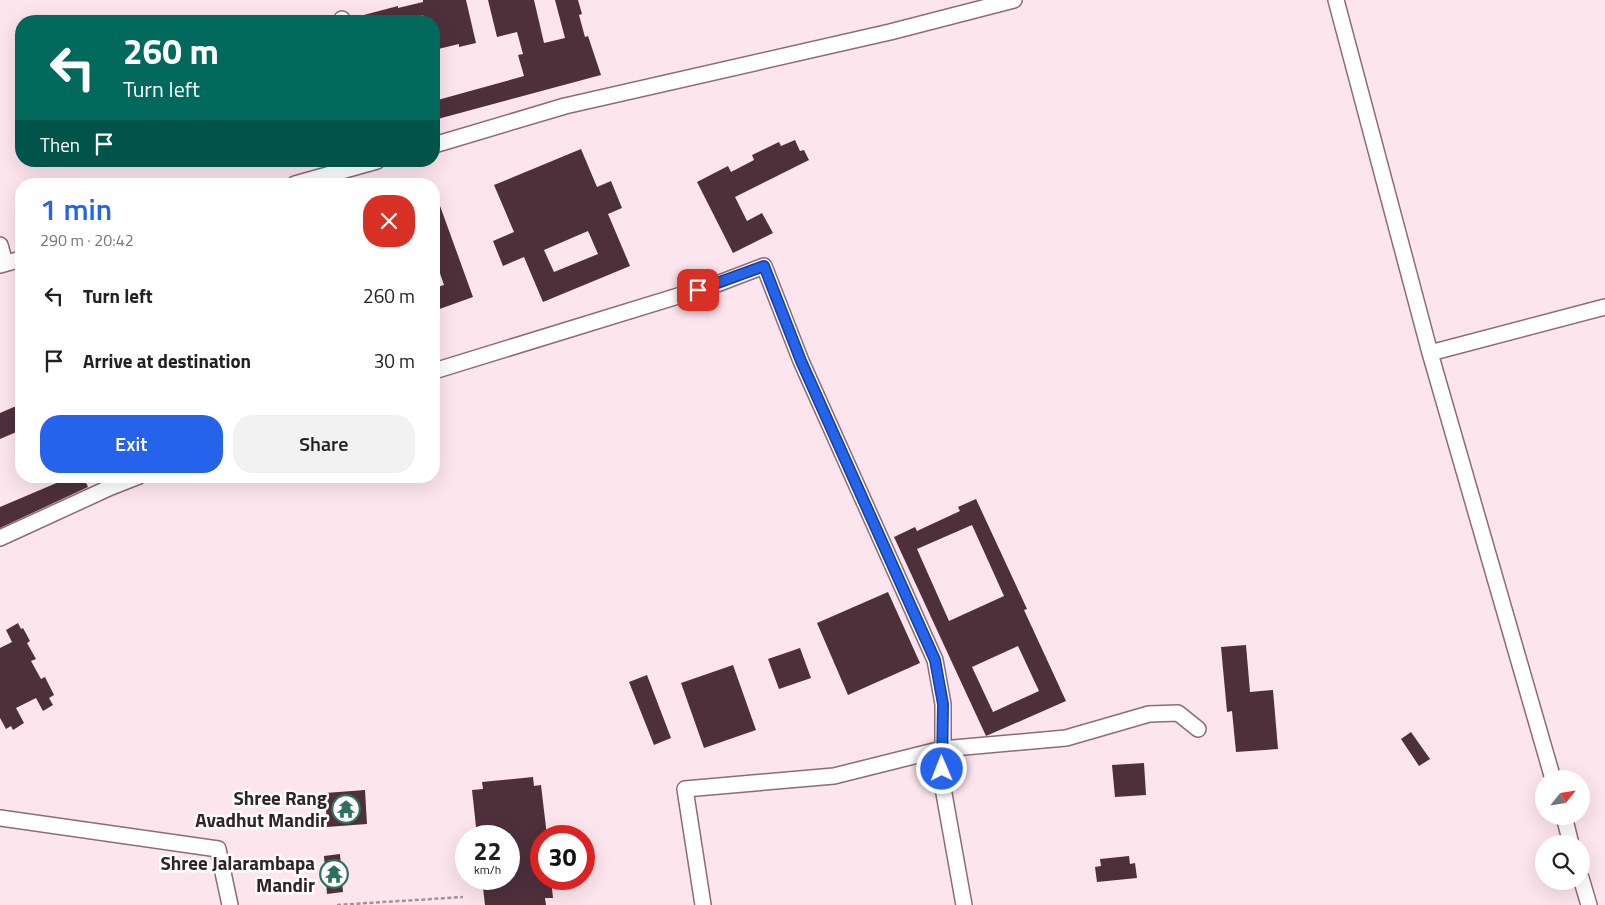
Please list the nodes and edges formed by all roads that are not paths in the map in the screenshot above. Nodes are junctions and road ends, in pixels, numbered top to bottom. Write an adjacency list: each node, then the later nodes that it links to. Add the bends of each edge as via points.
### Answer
1 (1014, 0): 3 (street, via 890,32 565,106)
2 (1336, 0): 10 (street)
3 (440, 143)
4 (356, 167): 5 (street)
5 (316, 178)
6 (0, 245): 8 (street)
7 (15, 261): 8 (street)
8 (2, 264)
9 (1605, 307): 10 (street)
10 (1430, 353): 16 (street)
11 (440, 369): 15 (street, via 707,287 764,266 801,361 935,660 943,704)
12 (121, 483): 13 (street)
13 (0, 538)
14 (1198, 730): 15 (street, via 1178,713 1149,714 1066,738)
15 (942, 749): 20 (street, via 834,776 685,789); 21 (street, via 943,788)
16 (1550, 770)
17 (0, 818): 19 (street, via 218,849)
18 (1585, 890): 22 (street)
19 (230, 905)
20 (703, 905)
21 (964, 905)
22 (1589, 905)

